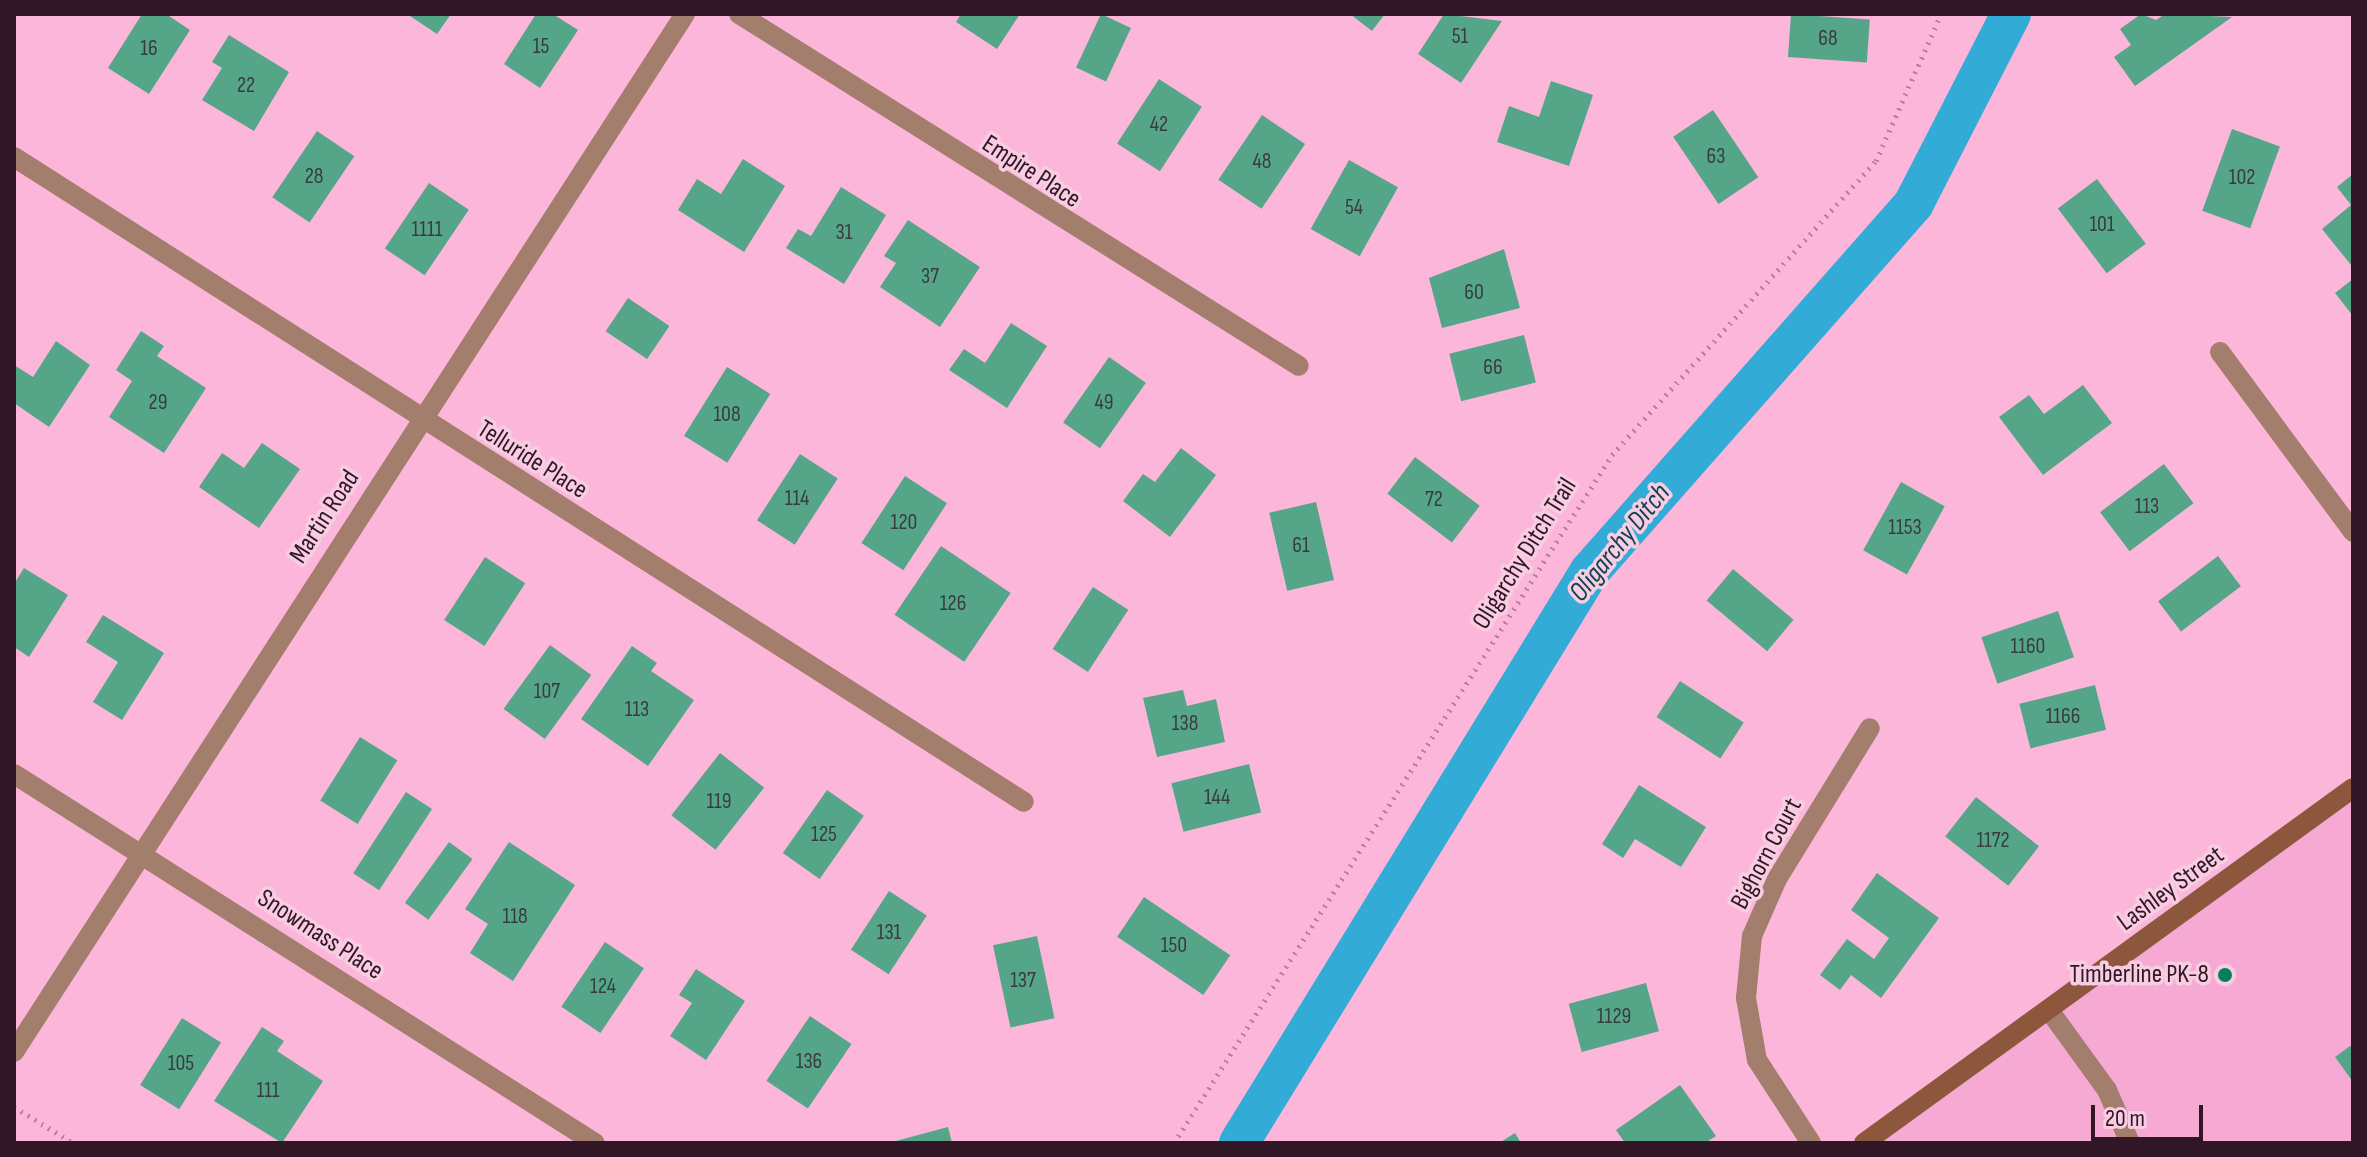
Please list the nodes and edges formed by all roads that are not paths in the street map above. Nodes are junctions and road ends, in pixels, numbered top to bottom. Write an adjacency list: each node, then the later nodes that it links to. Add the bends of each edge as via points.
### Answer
1 (685, 14): 6 (street, Martin Road)
2 (739, 14): 5 (street, Empire Place)
3 (14, 157): 6 (street, Telluride Place)
4 (2220, 352): 7 (street)
5 (1299, 366)
6 (419, 419): 11 (street, Telluride Place); 12 (street, Martin Road)
7 (2353, 532)
8 (1870, 728): 16 (street, Bighorn Court, via 1777,879 1752,936 1746,998 1757,1060)
9 (14, 774): 12 (street, Snowmass Place)
10 (2353, 788): 13 (street, Lashley Street)
11 (1024, 802)
12 (141, 851): 14 (street, Martin Road); 15 (street, Snowmass Place)
13 (2049, 1010): 17 (street, Lashley Street); 18 (street, via 2107,1090)
14 (14, 1052)
15 (595, 1143)
16 (1811, 1143)
17 (1864, 1143)
18 (2130, 1143)

